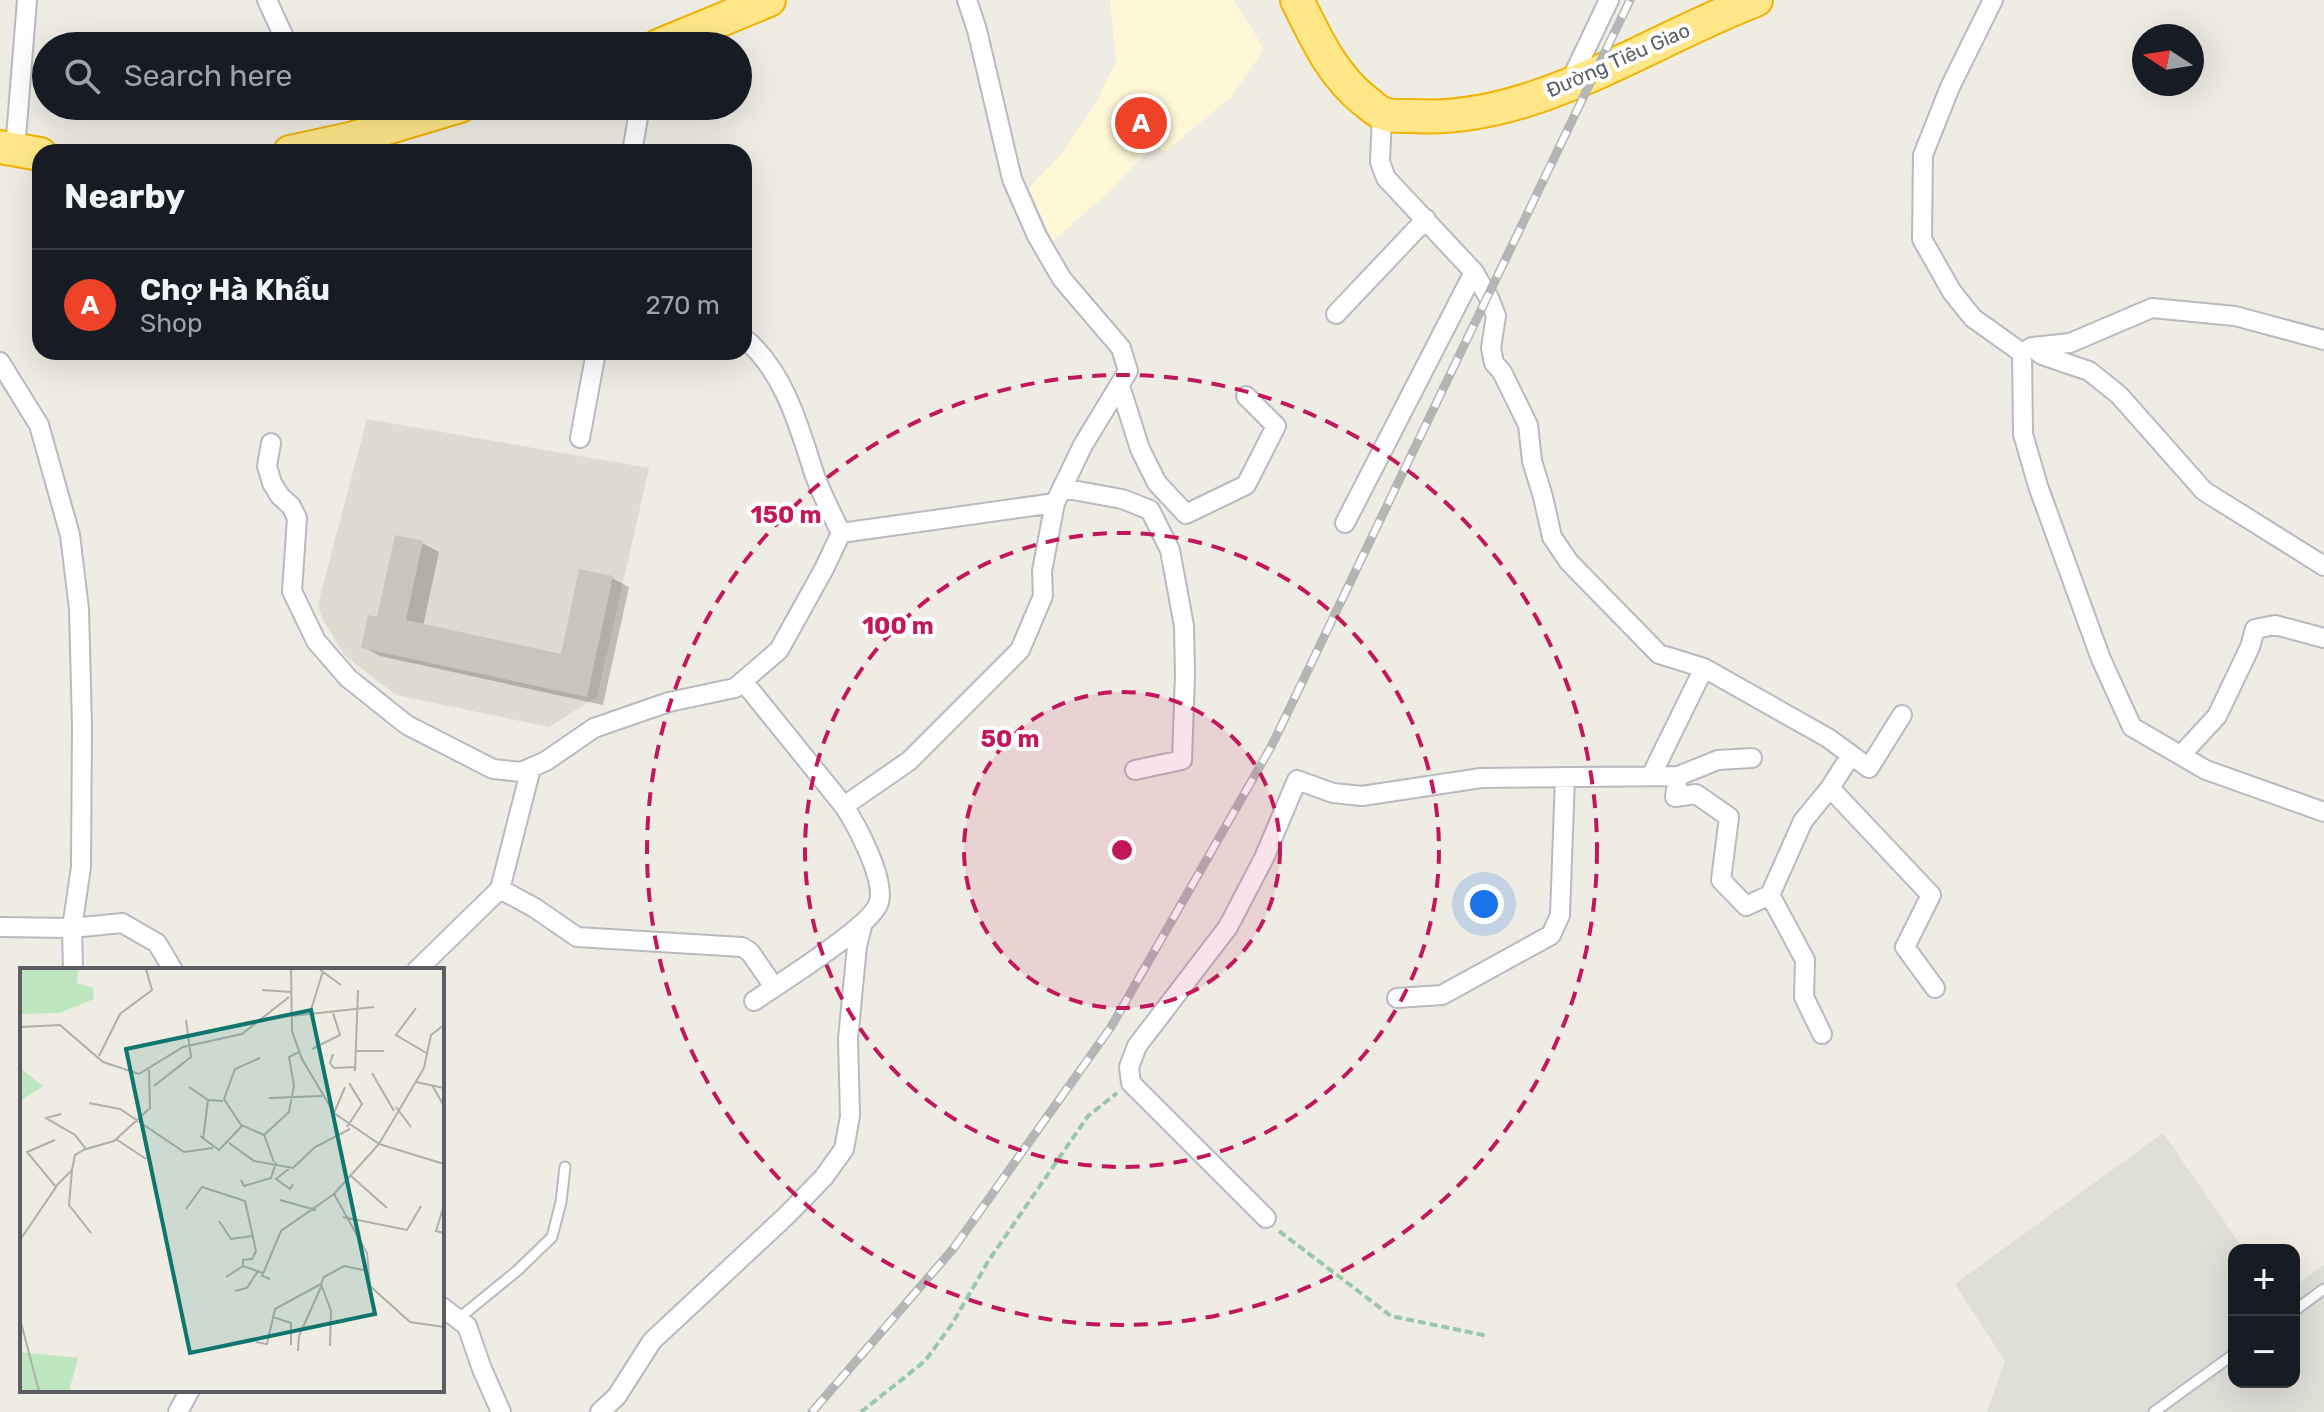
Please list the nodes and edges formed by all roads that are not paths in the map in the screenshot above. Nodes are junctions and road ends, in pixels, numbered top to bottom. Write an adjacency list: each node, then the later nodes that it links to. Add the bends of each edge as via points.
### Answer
1 (7, 0): 9 (street)
2 (267, 0): 10 (street)
3 (769, 0): 11 (highway)
4 (967, 0): 27 (street, via 1012,179 1062,279 1121,348 1128,371)
5 (1297, 0): 13 (highway, via 1346,85)
6 (1609, 0): 12 (street)
7 (1756, 0): 12 (highway, Đường Tiêu Giao)
8 (1993, 0): 24 (street, via 1923,155 1922,239 1973,318)
9 (26, 5): 18 (street)
10 (282, 32)
11 (692, 32)
12 (1567, 88): 13 (highway, Đường Tiêu Giao, via 1482,112 1434,118)
13 (1382, 114): 19 (street, via 1380,162 1386,178)
14 (413, 120): 16 (highway)
15 (638, 120): 17 (street)
16 (327, 144)
17 (633, 144)
18 (18, 150)
19 (1426, 219): 20 (street); 21 (street)
20 (1474, 272): 34 (street); 38 (street, via 1496,316 1494,363 1528,425 1552,537 1569,562 1659,654)
21 (1336, 314)
22 (2324, 340): 24 (street, via 2235,316 2152,308 2070,343)
23 (752, 345): 35 (street, via 796,414 816,479)
24 (2027, 350): 36 (street, via 2089,371 2119,395 2204,491); 41 (street, via 2023,434 2101,659 2132,727)
25 (595, 360): 29 (street)
26 (0, 362): 56 (street, via 39,425 70,535 79,609 82,726 81,867)
27 (1120, 386): 31 (street); 32 (street)
28 (1246, 396): 31 (street, via 1276,426 1246,485 1186,514)
29 (580, 438)
30 (271, 443): 44 (street, via 267,466 272,483 297,518 292,591 316,641 348,678 407,725 493,769)
31 (1157, 483): 33 (street)
32 (1058, 495): 33 (street); 35 (street); 50 (street, via 1042,571 1043,596 1020,650 909,761)
33 (1139, 505): 45 (street, via 1150,510 1170,550 1184,626 1185,674 1182,760)
34 (1345, 523)
35 (841, 533): 39 (street, via 779,650)
36 (2324, 566)
37 (2324, 638): 41 (street, via 2275,625 2255,629 2217,716)
38 (1704, 668): 42 (street); 46 (street)
39 (743, 681): 44 (street, via 735,688 669,702 594,728); 50 (street)
40 (1902, 715): 42 (street, via 1869,768)
41 (2182, 754): 51 (street, via 2206,770)
42 (1851, 755): 49 (street)
43 (1752, 758): 47 (street, via 1718,760)
44 (531, 768): 52 (street)
45 (1135, 770)
46 (1651, 776): 47 (street); 48 (street)
47 (1678, 776): 53 (street, via 1675,797 1696,794 1729,817 1721,880 1746,906)
48 (1565, 777): 62 (street, via 1560,915 1551,935 1442,995); 66 (street, via 1481,778 1362,796 1333,793 1297,780 1228,927 1137,1046 1129,1067 1131,1083)
49 (1830, 788): 53 (street, via 1803,821); 61 (street, via 1931,895 1905,947)
50 (844, 806): 54 (street, via 880,886 879,905)
51 (2324, 812)
52 (500, 889): 59 (street); 60 (street, via 577,937 742,947)
53 (1770, 895): 64 (street, via 1805,960 1804,997)
54 (862, 926): 60 (street); 75 (street, via 848,1039 850,1116 844,1149 786,1216 652,1341 617,1396)
55 (0, 927): 56 (street)
56 (72, 928): 57 (street); 58 (street, via 122,923 157,943)
57 (73, 968)
58 (172, 968)
59 (419, 968)
60 (774, 987): 63 (street)
61 (1935, 988)
62 (1397, 998)
63 (754, 1001)
64 (1822, 1034)
65 (565, 1167): 70 (lane, via 552,1237)
66 (1266, 1218)
67 (2324, 1289): 68 (lane)
68 (2300, 1307)
69 (444, 1308): 70 (street)
70 (458, 1319): 74 (street, via 467,1326)
71 (2228, 1358): 76 (lane)
72 (189, 1392): 73 (street)
73 (178, 1412)
74 (501, 1412)
75 (600, 1412)
76 (2154, 1412)

